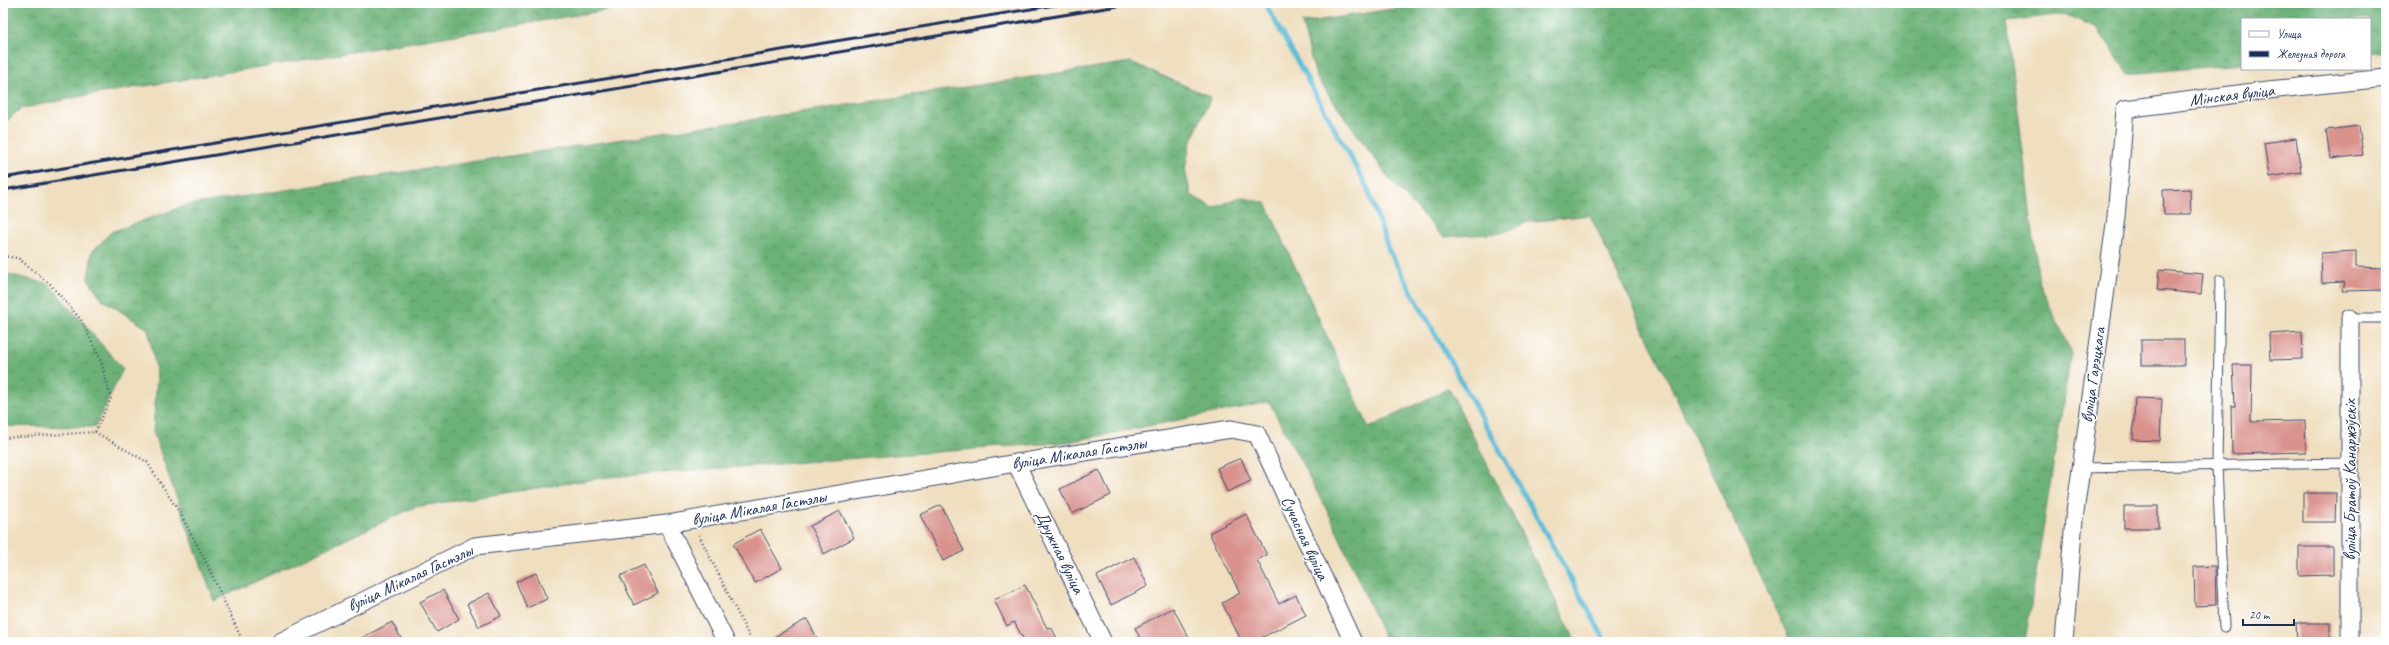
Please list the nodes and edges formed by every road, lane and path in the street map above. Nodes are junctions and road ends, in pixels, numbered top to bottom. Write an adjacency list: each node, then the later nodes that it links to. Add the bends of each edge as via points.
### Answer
1 (2386, 78): 2 (street, Мінская вуліца, via 2268,90)
2 (2125, 109): 13 (street, вуліца Гарэцкага, via 2116,217)
3 (3, 256): 7 (path, via 18,258 50,284 82,321 100,358 111,398)
4 (2220, 280): 12 (lane)
5 (2350, 318): 6 (lane); 11 (street, вуліца Братоў Канаржэўскіх)
6 (2386, 318)
7 (95, 432): 9 (path); 17 (path, via 147,462 181,514)
8 (1257, 434): 10 (street, вуліца Мікалая Гастэлы, via 1232,429); 22 (street, Сучасная вуліца)
9 (3, 438)
10 (1016, 463): 14 (street, вуліца Мікалая Гастэлы); 21 (street, Дружная вуліца)
11 (2350, 463): 12 (lane); 24 (street, вуліца Братоў Канаржэўскіх)
12 (2217, 466): 13 (lane); 16 (lane)
13 (2081, 468): 23 (street, вуліца Гарэцкага)
14 (692, 520): 15 (street, вуліца Мікалая Гастэлы); 20 (path)
15 (667, 524): 18 (street, вуліца Мікалая Гастэлы, via 475,546); 19 (street)
16 (2224, 627)
17 (243, 642)
18 (280, 642)
19 (726, 642)
20 (752, 642)
21 (1103, 642)
22 (1353, 642)
23 (2064, 642)
24 (2350, 642)

